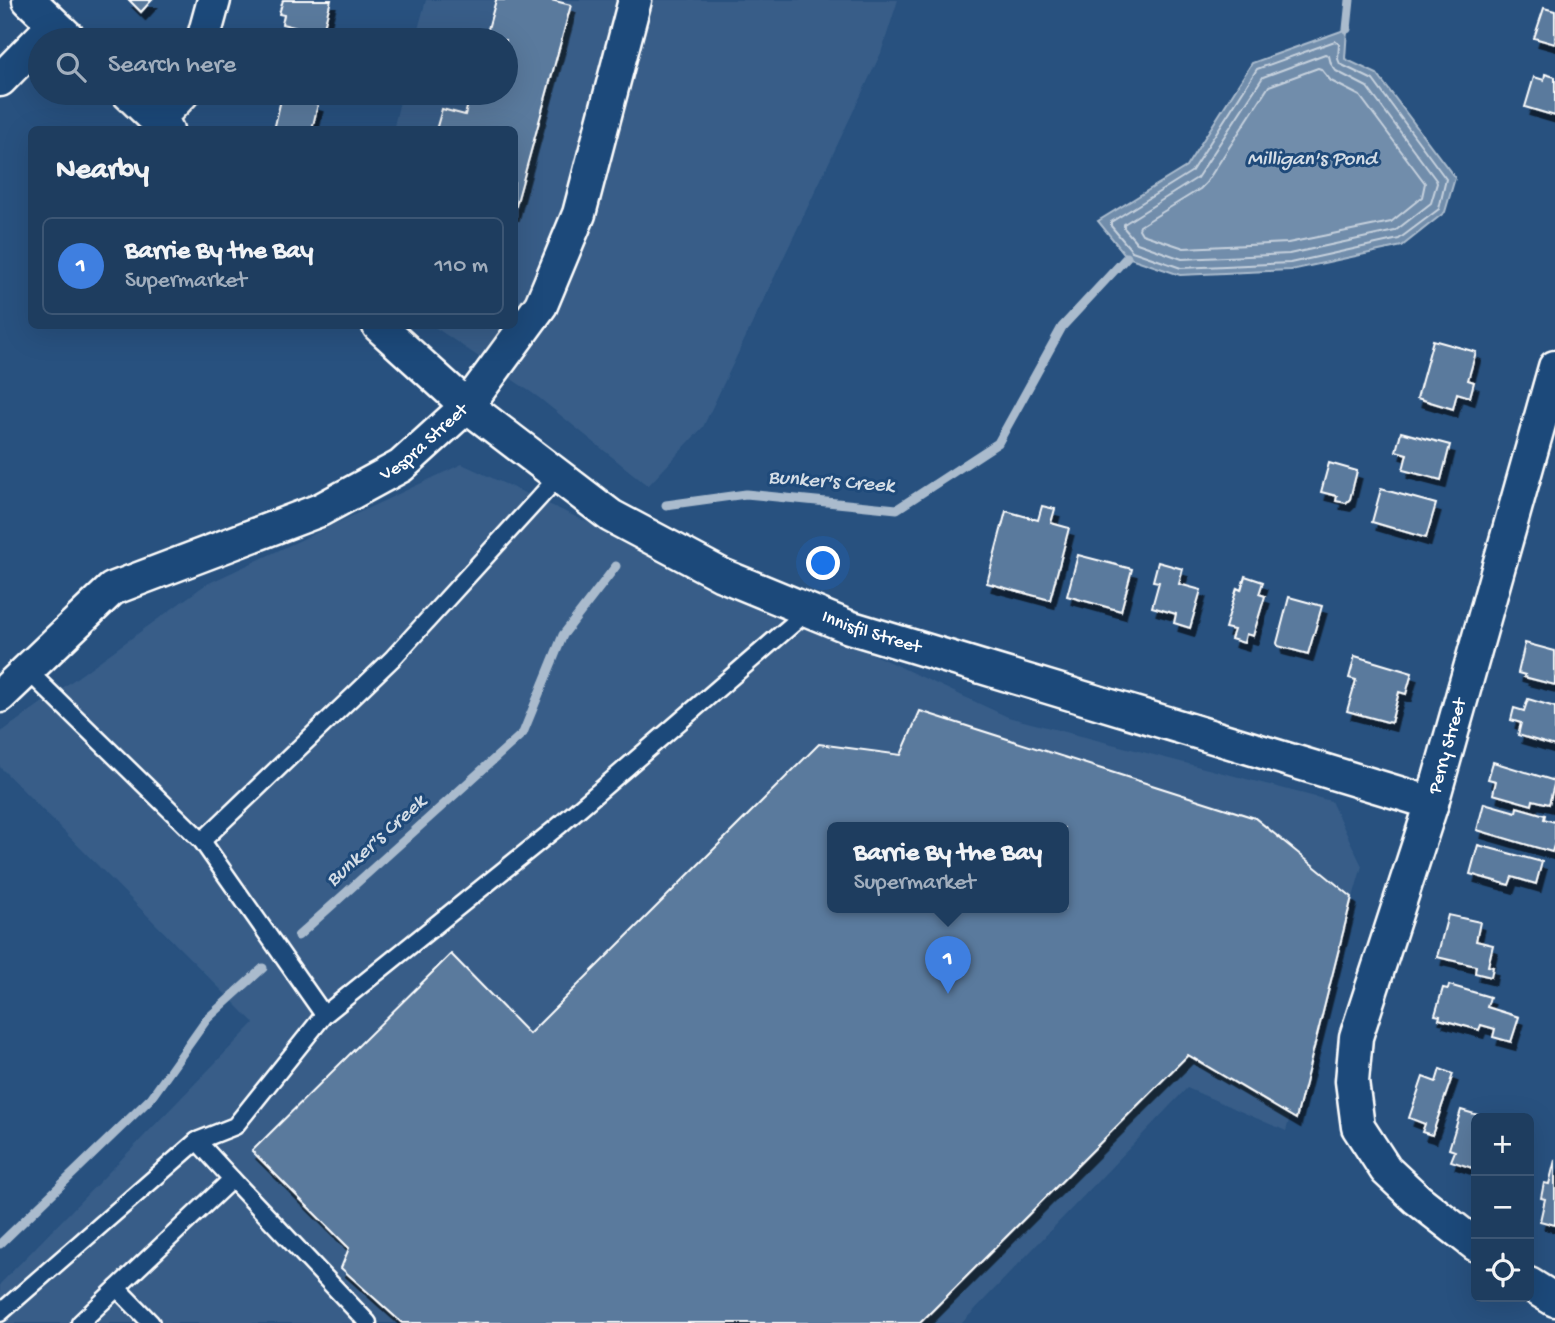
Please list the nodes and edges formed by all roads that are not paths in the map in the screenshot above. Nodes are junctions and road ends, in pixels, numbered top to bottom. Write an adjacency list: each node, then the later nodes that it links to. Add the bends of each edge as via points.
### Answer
1 (29, 0): 4 (street)
2 (214, 0): 5 (street)
3 (635, 0): 13 (street, Vespra Street, via 579,214 541,305)
4 (57, 28)
5 (206, 28)
6 (28, 59): 7 (street)
7 (0, 80)
8 (141, 105): 10 (street)
9 (175, 105): 10 (street)
10 (162, 125)
11 (382, 329): 13 (street, Innisfil Street)
12 (1555, 367): 18 (street, Perry Street)
13 (467, 406): 14 (street, Innisfil Street); 16 (street, Vespra Street, via 401,466 320,510 112,589)
14 (559, 476): 15 (street, Innisfil Street, via 611,516 722,575); 19 (lane, via 393,658)
15 (809, 610): 18 (street, Innisfil Street, via 849,627); 20 (lane, via 560,825)
16 (27, 670): 17 (street, Vespra Street); 19 (lane)
17 (0, 696)
18 (1432, 803): 23 (street, Perry Street, via 1356,1037 1352,1081 1358,1127 1386,1170)
19 (202, 841): 20 (lane)
20 (324, 1015): 21 (lane, via 235,1126)
21 (197, 1141): 22 (lane); 27 (lane)
22 (232, 1180): 25 (lane); 30 (lane)
23 (1471, 1241)
24 (1534, 1287): 26 (street)
25 (117, 1288): 28 (lane); 29 (lane)
26 (1555, 1300)
27 (0, 1313)
28 (80, 1323)
29 (151, 1323)
30 (368, 1323)

